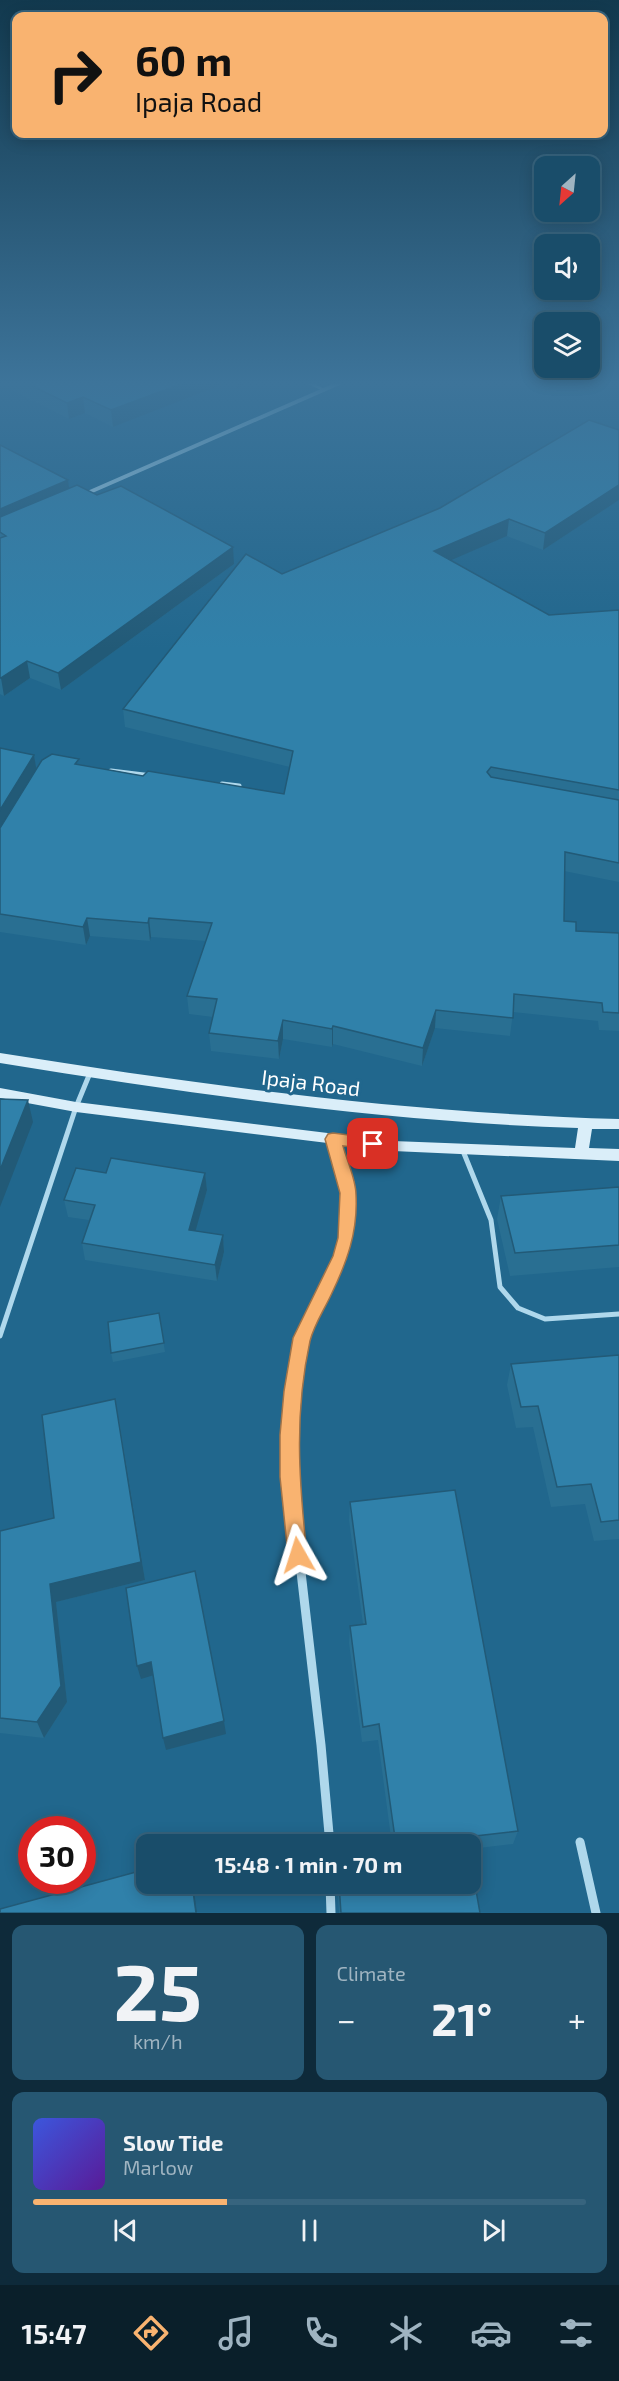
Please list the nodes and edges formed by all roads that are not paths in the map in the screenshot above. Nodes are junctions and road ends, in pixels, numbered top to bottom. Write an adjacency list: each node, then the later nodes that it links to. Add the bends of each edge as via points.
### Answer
1 (140, 470): 2 (street)
2 (76, 498)
3 (109, 771): 4 (street)
4 (156, 776)
5 (215, 783): 6 (street)
6 (239, 786)
7 (0, 1058): 8 (main road, Ipaja Road)
8 (90, 1073): 10 (lane); 11 (main road, Ipaja Road, via 402,1114)
9 (0, 1093): 10 (main road)
10 (76, 1107): 13 (main road); 18 (lane)
11 (586, 1123): 12 (main road, Ipaja Road); 15 (main road)
12 (619, 1124)
13 (333, 1139): 14 (main road); 19 (street, via 348,1193 346,1238 302,1338 289,1435 291,1488)
14 (462, 1150): 15 (main road); 17 (lane, via 491,1220 500,1287 518,1308 545,1319)
15 (581, 1154): 16 (main road)
16 (619, 1155)
17 (619, 1314)
18 (0, 1336)
19 (329, 1834)
20 (580, 1842): 23 (street)
21 (330, 1894): 22 (street)
22 (331, 1913)
23 (596, 1913)

